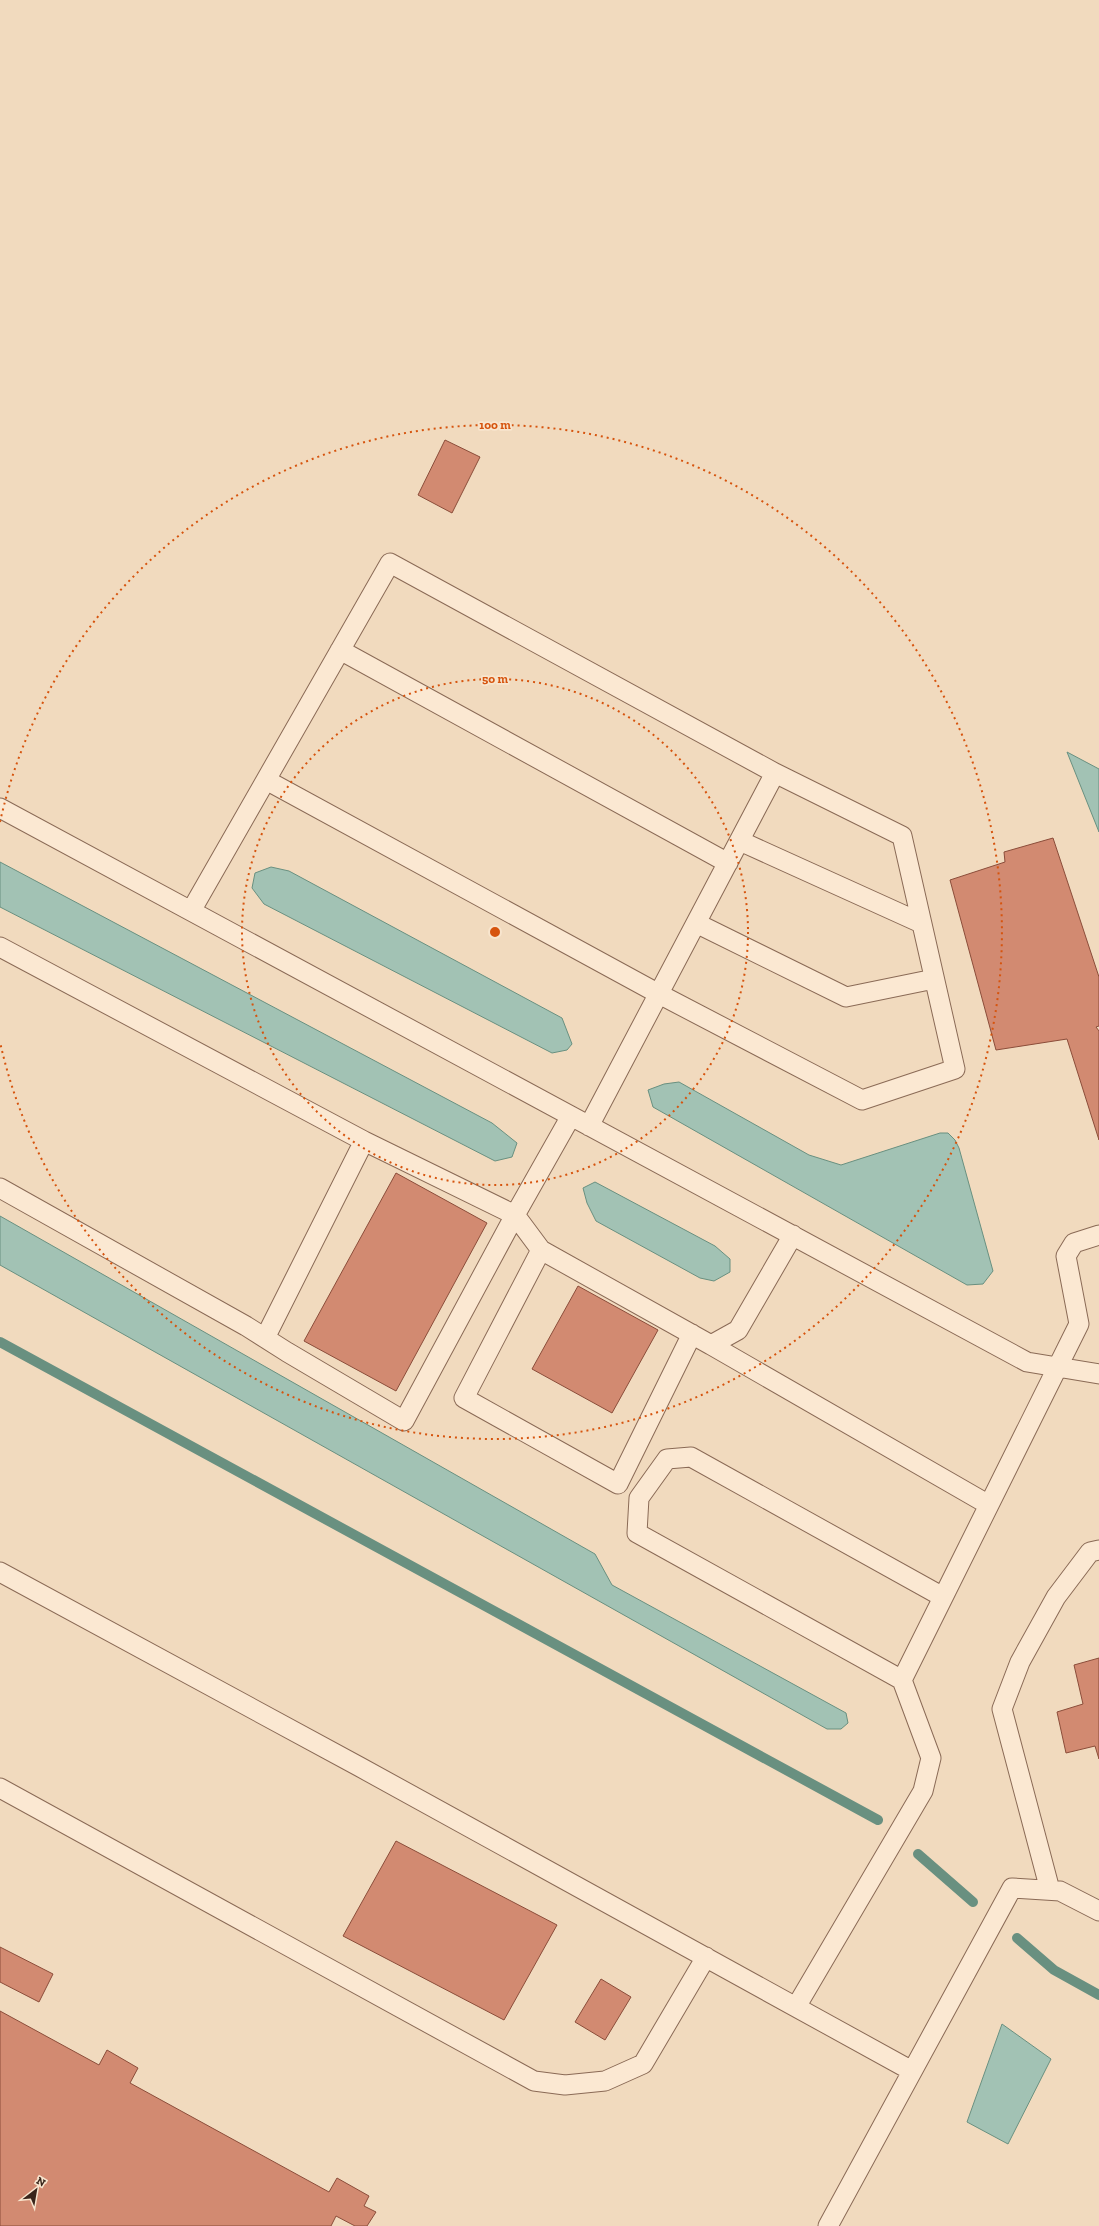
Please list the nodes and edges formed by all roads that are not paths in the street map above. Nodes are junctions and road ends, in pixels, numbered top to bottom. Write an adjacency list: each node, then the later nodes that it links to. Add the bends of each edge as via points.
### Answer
1 (340, 650): 2 (lane, via 390,563); 3 (lane); 6 (lane)
2 (775, 773): 5 (lane); 9 (lane, via 902,836)
3 (266, 780): 7 (lane); 12 (lane)
4 (0, 808): 7 (lane)
5 (740, 840): 6 (lane); 9 (lane)
6 (728, 863): 8 (lane)
7 (191, 911): 13 (lane)
8 (696, 923): 11 (lane, via 846,997); 12 (lane)
9 (921, 923): 11 (lane)
10 (0, 947): 15 (lane)
11 (934, 979): 12 (lane, via 955,1069 862,1100)
12 (659, 994): 14 (lane)
13 (571, 1116): 14 (lane); 17 (lane)
14 (589, 1126): 18 (lane)
15 (364, 1141): 17 (lane); 22 (lane)
16 (0, 1188): 22 (lane)
17 (515, 1215): 20 (lane); 22 (lane, via 404,1421)
18 (793, 1235): 23 (lane, via 738,1330); 24 (lane, via 1027,1362)
19 (1099, 1235): 24 (lane, via 1074,1242 1066,1256 1079,1324)
20 (541, 1250): 21 (lane); 21 (lane, via 464,1398 618,1484)
21 (692, 1334): 23 (lane)
22 (265, 1338)
23 (711, 1345): 26 (lane)
24 (1057, 1367): 25 (lane); 26 (lane)
25 (1099, 1374)
26 (989, 1505): 29 (lane)
27 (1099, 1550): 32 (lane, via 1090,1552 1056,1597 1020,1662 1002,1709)
28 (0, 1572): 34 (lane)
29 (943, 1597): 30 (lane); 30 (lane, via 691,1457 667,1459 639,1498 637,1533)
30 (902, 1680): 35 (lane, via 932,1758 922,1791)
31 (0, 1788): 34 (lane, via 534,2081 565,2085 605,2081 643,2064)
32 (1050, 1890): 33 (lane, via 1060,1891); 36 (lane, via 1012,1888)
33 (1099, 1911)
34 (706, 1957): 35 (lane)
35 (796, 2007): 36 (lane)
36 (912, 2071): 37 (lane)
37 (828, 2226)

